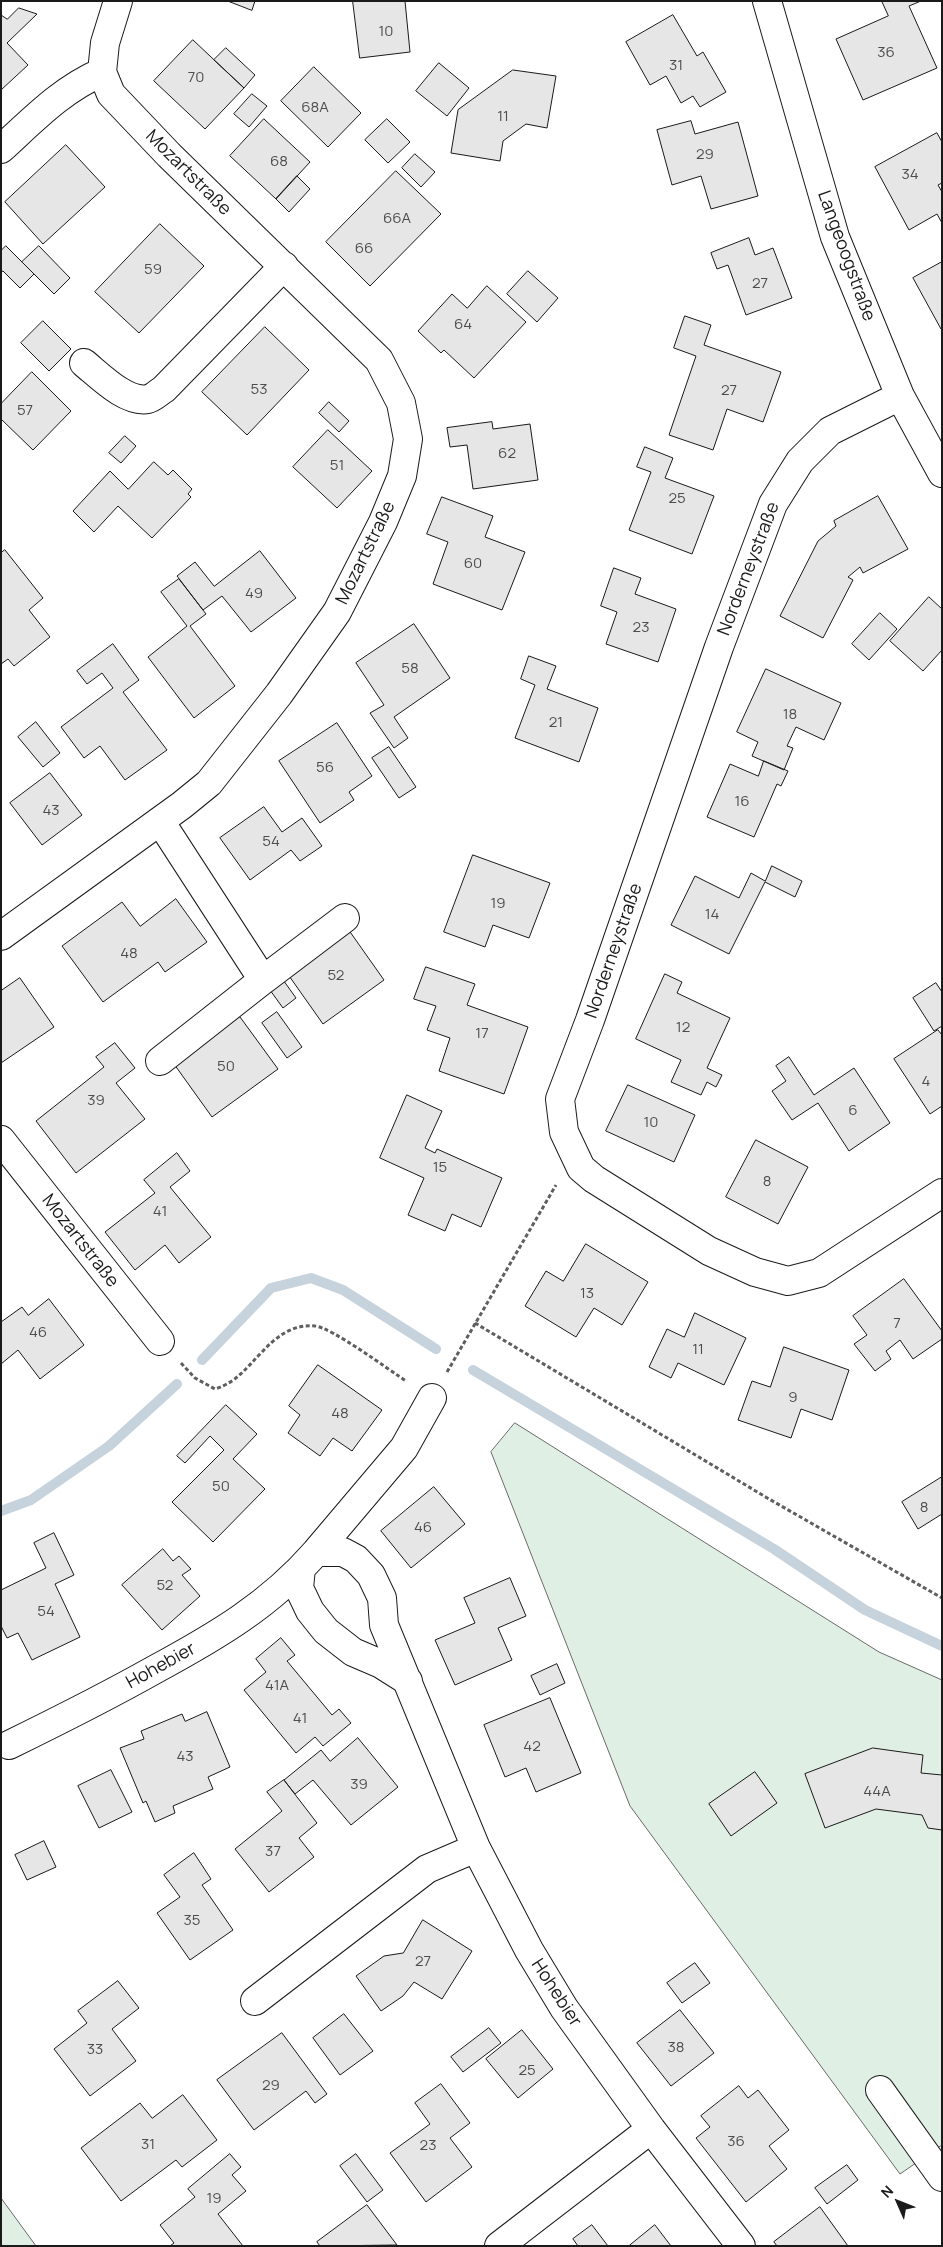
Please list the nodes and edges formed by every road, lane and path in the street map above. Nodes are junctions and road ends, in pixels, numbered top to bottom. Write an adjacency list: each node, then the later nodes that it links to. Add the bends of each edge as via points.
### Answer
1 (118, 1): 3 (street, Mozartstraße, via 105,43)
2 (767, 1): 7 (street, Langeoogstraße, via 835,237)
3 (102, 72): 4 (street, via 57,97); 5 (street, Mozartstraße, via 111,94 128,113)
4 (1, 149)
5 (284, 266): 6 (street, via 164,388 149,399 136,399 113,387); 9 (street, Mozartstraße, via 378,360 402,403 408,439 402,476 383,522 337,612 280,694 209,783)
6 (84, 364)
7 (900, 396): 8 (street, Langeoogstraße); 15 (street, Norderneystraße, via 830,431 800,462 773,504 719,647 560,1099 564,1132)
8 (942, 473)
9 (160, 821): 11 (street, Mozartstraße); 12 (street)
10 (345, 918): 12 (street)
11 (1, 936)
12 (263, 980): 13 (street)
13 (160, 1061)
14 (1, 1140): 18 (street, Mozartstraße)
15 (574, 1155): 16 (street, Norderneystraße, via 580,1168 594,1179 709,1251 756,1272 788,1281 819,1273); 17 (path)
16 (942, 1193)
17 (475, 1323): 19 (path); 21 (path)
18 (160, 1341): 19 (path, via 194,1378 215,1389 229,1384 280,1334 316,1326)
19 (432, 1398): 20 (street, Hohebier, via 404,1448)
20 (309, 1560): 22 (street, via 299,1588 310,1611 326,1631 353,1652); 22 (street, Hohebier, via 343,1552 356,1559 371,1575 382,1598 384,1625); 23 (street, Hohebier, via 254,1610 195,1648)
21 (942, 1598)
22 (408, 1681): 24 (street, Hohebier)
23 (9, 1745)
24 (476, 1848): 25 (street, via 427,1869); 27 (street, Hohebier, via 529,1950 564,2008)
25 (255, 2001)
26 (880, 2090): 28 (street)
27 (651, 2129): 29 (street); 30 (street, Hohebier)
28 (942, 2177)
29 (499, 2246)
30 (741, 2246)

